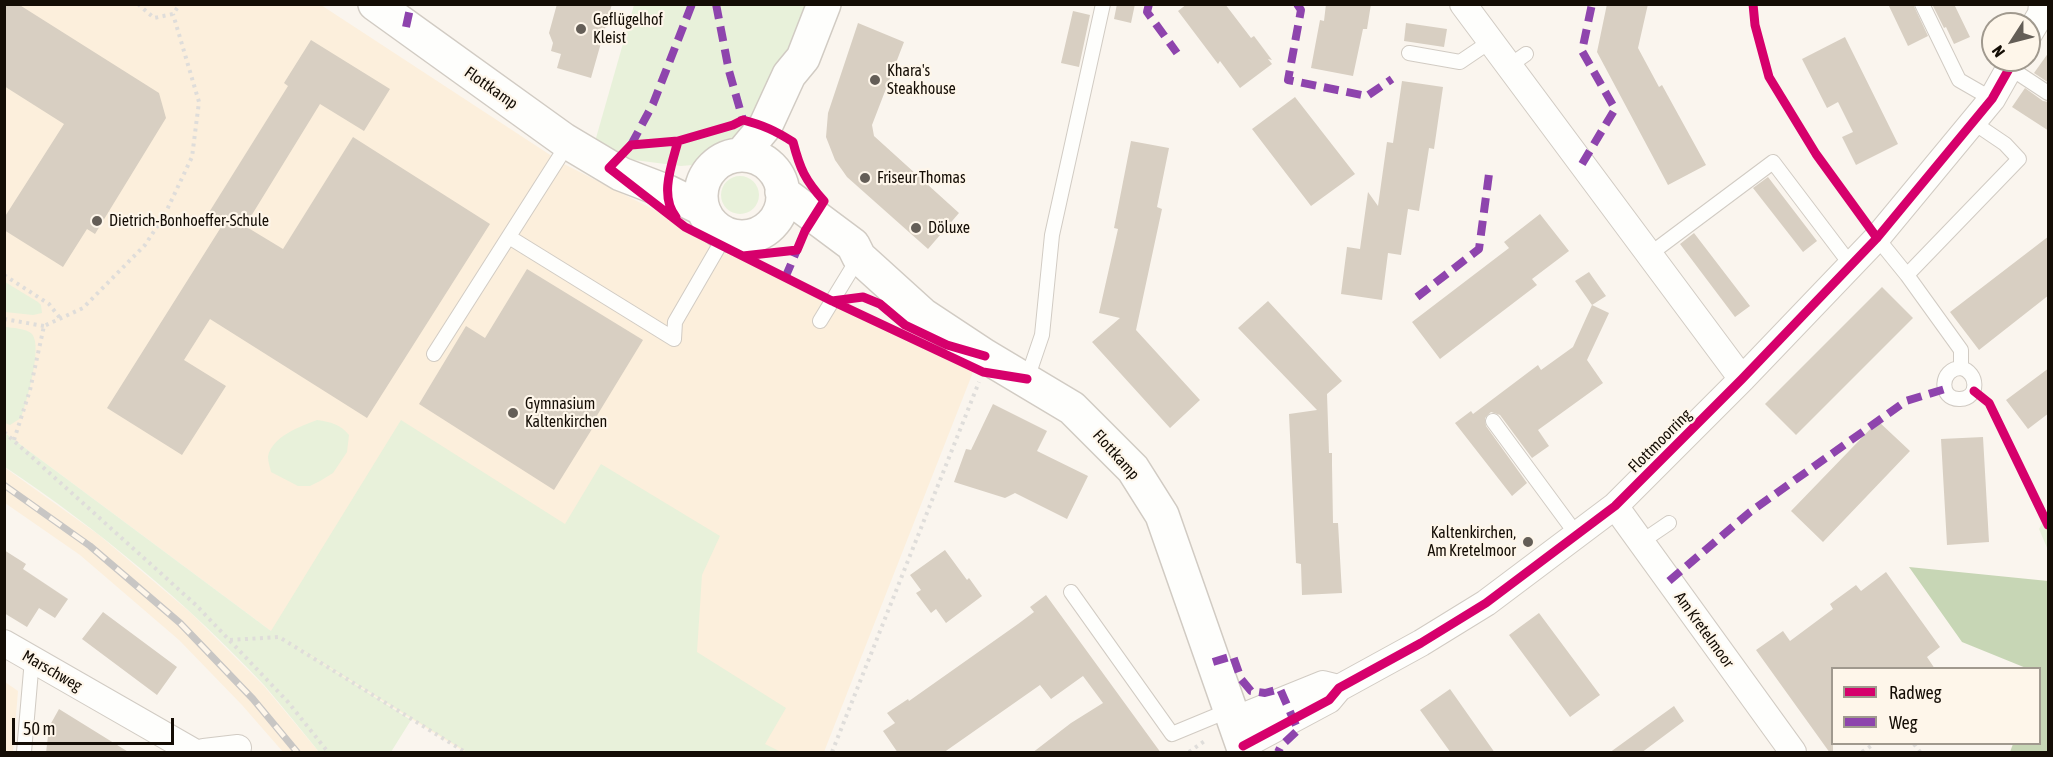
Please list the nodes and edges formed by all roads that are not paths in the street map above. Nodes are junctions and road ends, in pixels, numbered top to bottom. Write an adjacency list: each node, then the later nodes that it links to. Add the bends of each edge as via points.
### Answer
1 (375, 4): 5 (street, Flottkamp)
2 (824, 4): 14 (street, via 803,58 789,75)
3 (1103, 4): 30 (lane, via 1052,236 1041,335)
4 (1922, 4): 11 (lane, via 1959,80)
5 (409, 16): 13 (street, Flottkamp)
6 (1481, 20): 7 (lane, via 1460,62); 22 (street, via 1517,60)
7 (1409, 53)
8 (2007, 72): 11 (street, Flottmoorring)
9 (2022, 72): 10 (lane)
10 (2049, 93)
11 (1992, 99): 12 (street, Flottmoorring)
12 (1974, 123): 21 (street, Flottmoorring); 25 (lane, via 2019,159)
13 (569, 142): 15 (street, Flottkamp); 20 (lane)
14 (754, 159): 16 (street, via 721,161); 17 (street, via 777,176)
15 (609, 168): 16 (street, via 632,164 665,173); 18 (street, Flottkamp)
16 (706, 176): 18 (street, via 701,192)
17 (778, 206): 19 (street, via 765,230 752,236); 23 (street, Flottkamp, via 805,231)
18 (703, 209): 19 (street, Flottkamp, via 708,220)
19 (726, 234): 20 (lane, via 675,322 674,339)
20 (509, 237): 27 (lane)
21 (1877, 238): 24 (street, Flottmoorring); 25 (lane)
22 (1650, 254): 24 (lane, via 1773,162); 29 (street)
23 (859, 257): 26 (lane); 30 (street, Flottkamp, via 923,315)
24 (1851, 265): 29 (street, Flottmoorring)
25 (1907, 275): 28 (lane, via 1961,350)
26 (820, 321)
27 (434, 354)
28 (1961, 368)
29 (1742, 379): 32 (street, Flottmoorring)
30 (1027, 380): 39 (street, Flottkamp, via 1072,408 1133,469 1162,515)
31 (1493, 421): 34 (lane)
32 (1615, 506): 34 (street, Flottmoorring); 35 (street, Am Kretelmoor)
33 (1668, 523): 35 (lane)
34 (1577, 535): 39 (street, Flottmoorring, via 1486,603 1421,643 1339,688 1323,684)
35 (1641, 542): 44 (street, Am Kretelmoor)
36 (1071, 592): 39 (lane, via 1172,734)
37 (4, 643): 38 (street, Marschweg)
38 (32, 659): 41 (lane); 42 (street, Marschweg)
39 (1240, 739)
40 (238, 748): 43 (street)
41 (24, 753)
42 (194, 753)
43 (204, 753)
44 (1793, 753)

